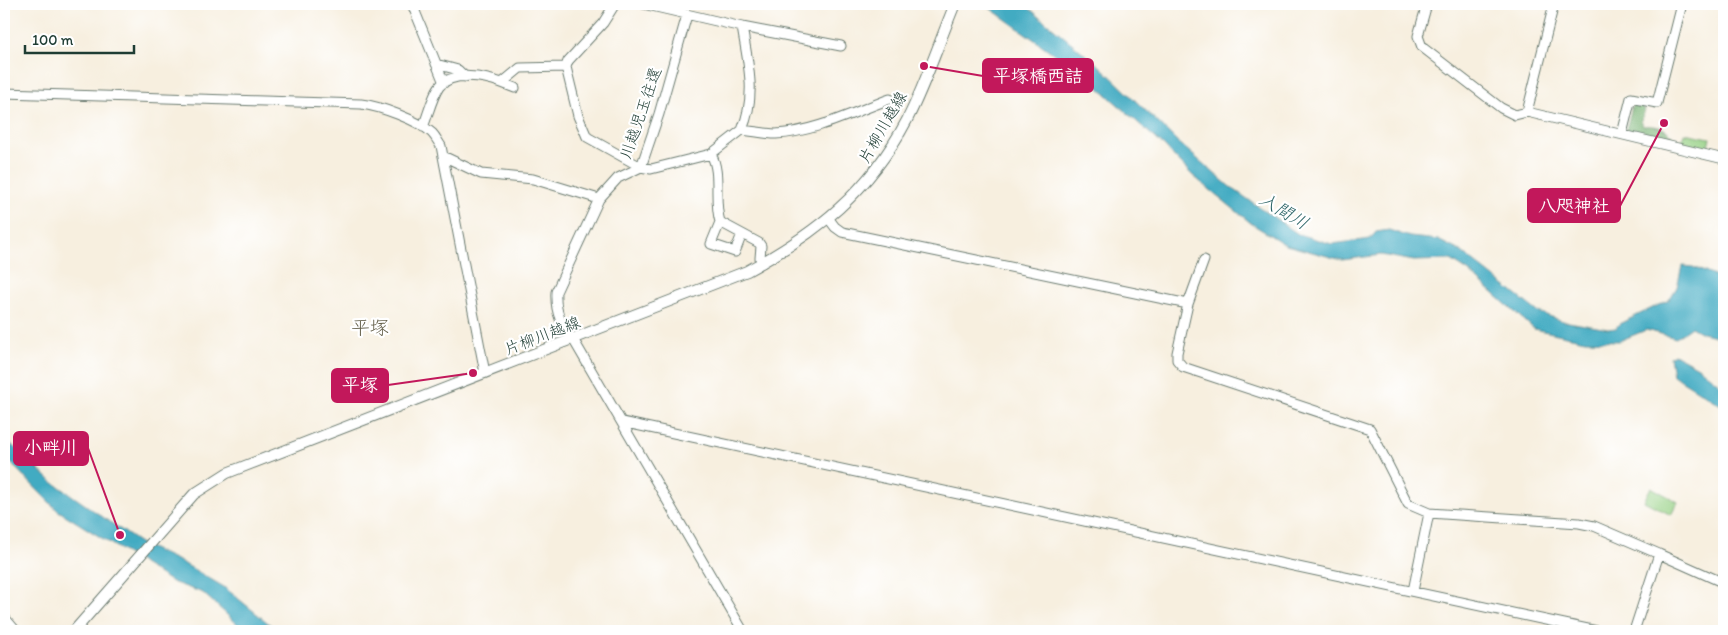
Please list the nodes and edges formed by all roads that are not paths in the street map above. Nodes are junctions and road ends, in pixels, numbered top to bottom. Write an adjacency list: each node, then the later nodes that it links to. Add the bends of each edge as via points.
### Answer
1 (412, 4): 11 (street)
2 (615, 4): 12 (street)
3 (643, 4): 8 (street)
4 (955, 4): 28 (main road, 片柳川越線, via 911,112 890,149 858,191)
5 (1427, 4): 19 (street, via 1418,36 1420,44 1500,108 1516,114)
6 (1554, 4): 19 (street)
7 (1682, 4): 22 (street, via 1657,103 1631,98)
8 (687, 15): 9 (street); 26 (street, 川越児玉往還)
9 (742, 27): 10 (street); 21 (street, via 751,90)
10 (841, 46)
11 (436, 64): 13 (street, via 458,70); 14 (street)
12 (566, 66): 15 (street, via 520,68); 26 (street, via 578,116 587,137)
13 (465, 77): 14 (street); 15 (street)
14 (444, 82): 20 (street, via 438,88)
15 (502, 83): 16 (street)
16 (515, 88)
17 (4, 93): 20 (street, via 361,104 371,105)
18 (890, 99): 21 (street, via 788,132)
19 (1528, 112): 22 (street)
20 (423, 127): 24 (street, via 433,134)
21 (742, 130): 23 (street)
22 (1622, 134): 25 (street)
23 (711, 154): 26 (street, via 658,168); 29 (street, via 716,164 715,203)
24 (443, 156): 27 (street, via 481,174 532,179); 35 (street)
25 (1724, 159)
26 (641, 167): 27 (street, 川越児玉往還, via 618,178)
27 (599, 199): 34 (street, 川越児玉往還, via 556,292 557,310)
28 (829, 219): 32 (main road, 片柳川越線); 33 (street, via 842,232)
29 (720, 222): 30 (street); 30 (street, via 711,244 735,252)
30 (742, 234): 32 (street, via 759,243)
31 (1204, 260): 33 (street)
32 (762, 263): 34 (main road, 片柳川越線)
33 (1188, 304): 37 (street, via 1177,354 1177,360 1183,367 1370,429 1408,504)
34 (573, 339): 35 (main road, 片柳川越線); 36 (street, 川越児玉往還)
35 (485, 373): 43 (main road, 片柳川越線, via 227,473 194,494)
36 (622, 422): 40 (street); 44 (street, 川越児玉往還)
37 (1429, 513): 38 (street, via 1580,523); 40 (street)
38 (1659, 554): 39 (street); 46 (street)
39 (1724, 583)
40 (1413, 591): 45 (street)
41 (4, 617): 42 (street)
42 (16, 631)
43 (74, 631)
44 (743, 631)
45 (1597, 631)
46 (1634, 631)

